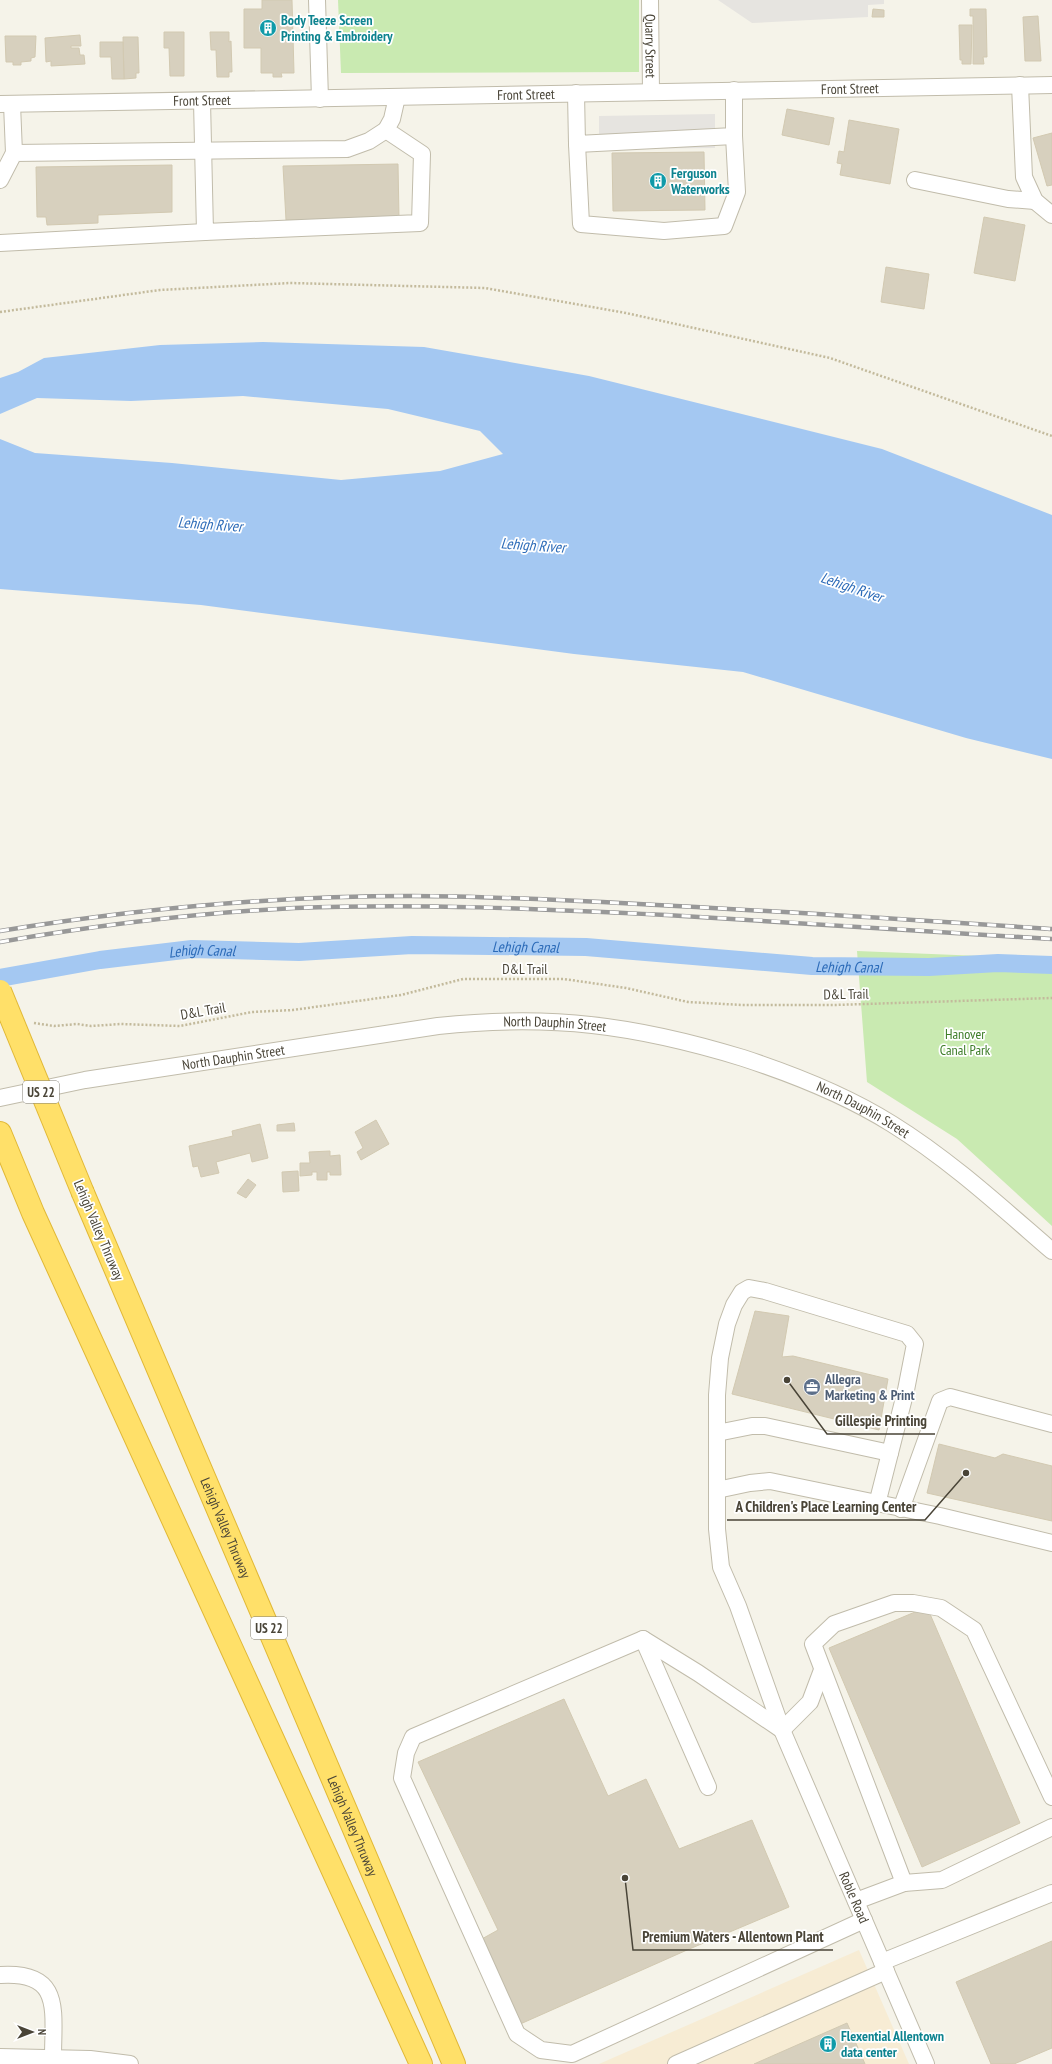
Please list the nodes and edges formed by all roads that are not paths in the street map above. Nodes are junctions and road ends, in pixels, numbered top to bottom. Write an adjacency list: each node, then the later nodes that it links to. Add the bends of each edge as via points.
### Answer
1 (317, 0): 9 (street)
2 (650, 0): 6 (street, Quarry Street)
3 (1020, 85): 4 (street, Front Street); 5 (street, Front Street); 19 (street, via 1024,177)
4 (1052, 85)
5 (734, 90): 6 (street, Front Street); 13 (street)
6 (651, 92): 7 (street, Front Street)
7 (576, 93): 8 (street, Front Street); 14 (street)
8 (397, 97): 9 (street, Front Street); 12 (street, via 392,119)
9 (320, 99): 10 (street, Front Street)
10 (202, 101): 11 (street, Front Street); 15 (street)
11 (6, 104): 16 (street)
12 (386, 130): 15 (street, via 369,141 347,148); 21 (street, via 422,154 420,223)
13 (734, 136): 14 (street); 14 (street, via 737,192 724,226 664,231 581,224)
14 (577, 144)
15 (203, 151): 16 (street); 21 (street)
16 (14, 153): 17 (street)
17 (0, 180)
18 (915, 180): 19 (street, via 1008,199)
19 (1035, 201): 20 (street)
20 (1052, 215)
21 (205, 232): 22 (street)
22 (0, 243)
23 (0, 991): 50 (highway, Lehigh Valley Thruway / US 22, bridge, via 83,1193)
24 (0, 1098): 26 (street, North Dauphin Street, via 85,1080 438,1026 524,1020 609,1026 701,1045 772,1067 828,1089 860,1105 923,1144 972,1182)
25 (0, 1133): 49 (highway, via 33,1214)
26 (1052, 1251)
27 (1052, 1424): 32 (street, via 950,1397 940,1401)
28 (717, 1432): 29 (street, via 765,1426); 29 (street, Roble Road, via 720,1358 734,1305 742,1292 749,1288 907,1334 915,1344); 30 (street, Roble Road)
29 (890, 1453): 31 (street)
30 (717, 1490): 31 (street, via 770,1481); 36 (street, Roble Road, via 721,1567 738,1606)
31 (877, 1504): 32 (street)
32 (901, 1509): 33 (street)
33 (1052, 1542)
34 (643, 1639): 36 (street); 37 (street); 43 (street, via 413,1737 406,1753 402,1778 517,2034 541,2050 572,2054)
35 (822, 1670): 36 (street, via 810,1702); 38 (street, via 813,1644 834,1624 894,1603 913,1603 941,1608 974,1630); 40 (street)
36 (782, 1730): 42 (street, Roble Road)
37 (708, 1786)
38 (1052, 1797)
39 (1052, 1827): 40 (street, via 942,1880)
40 (904, 1883): 42 (street)
41 (1052, 1893): 44 (street)
42 (856, 1901): 43 (street, Roble Road)
43 (864, 1920): 44 (street, Roble Road)
44 (884, 1967): 51 (street); 52 (street, Roble Road)
45 (0, 1975): 47 (street, via 25,1975 35,1978 46,1988 52,2009)
46 (0, 2057): 47 (street)
47 (53, 2058): 48 (street)
48 (130, 2064)
49 (420, 2064)
50 (454, 2064)
51 (676, 2064)
52 (926, 2064)

